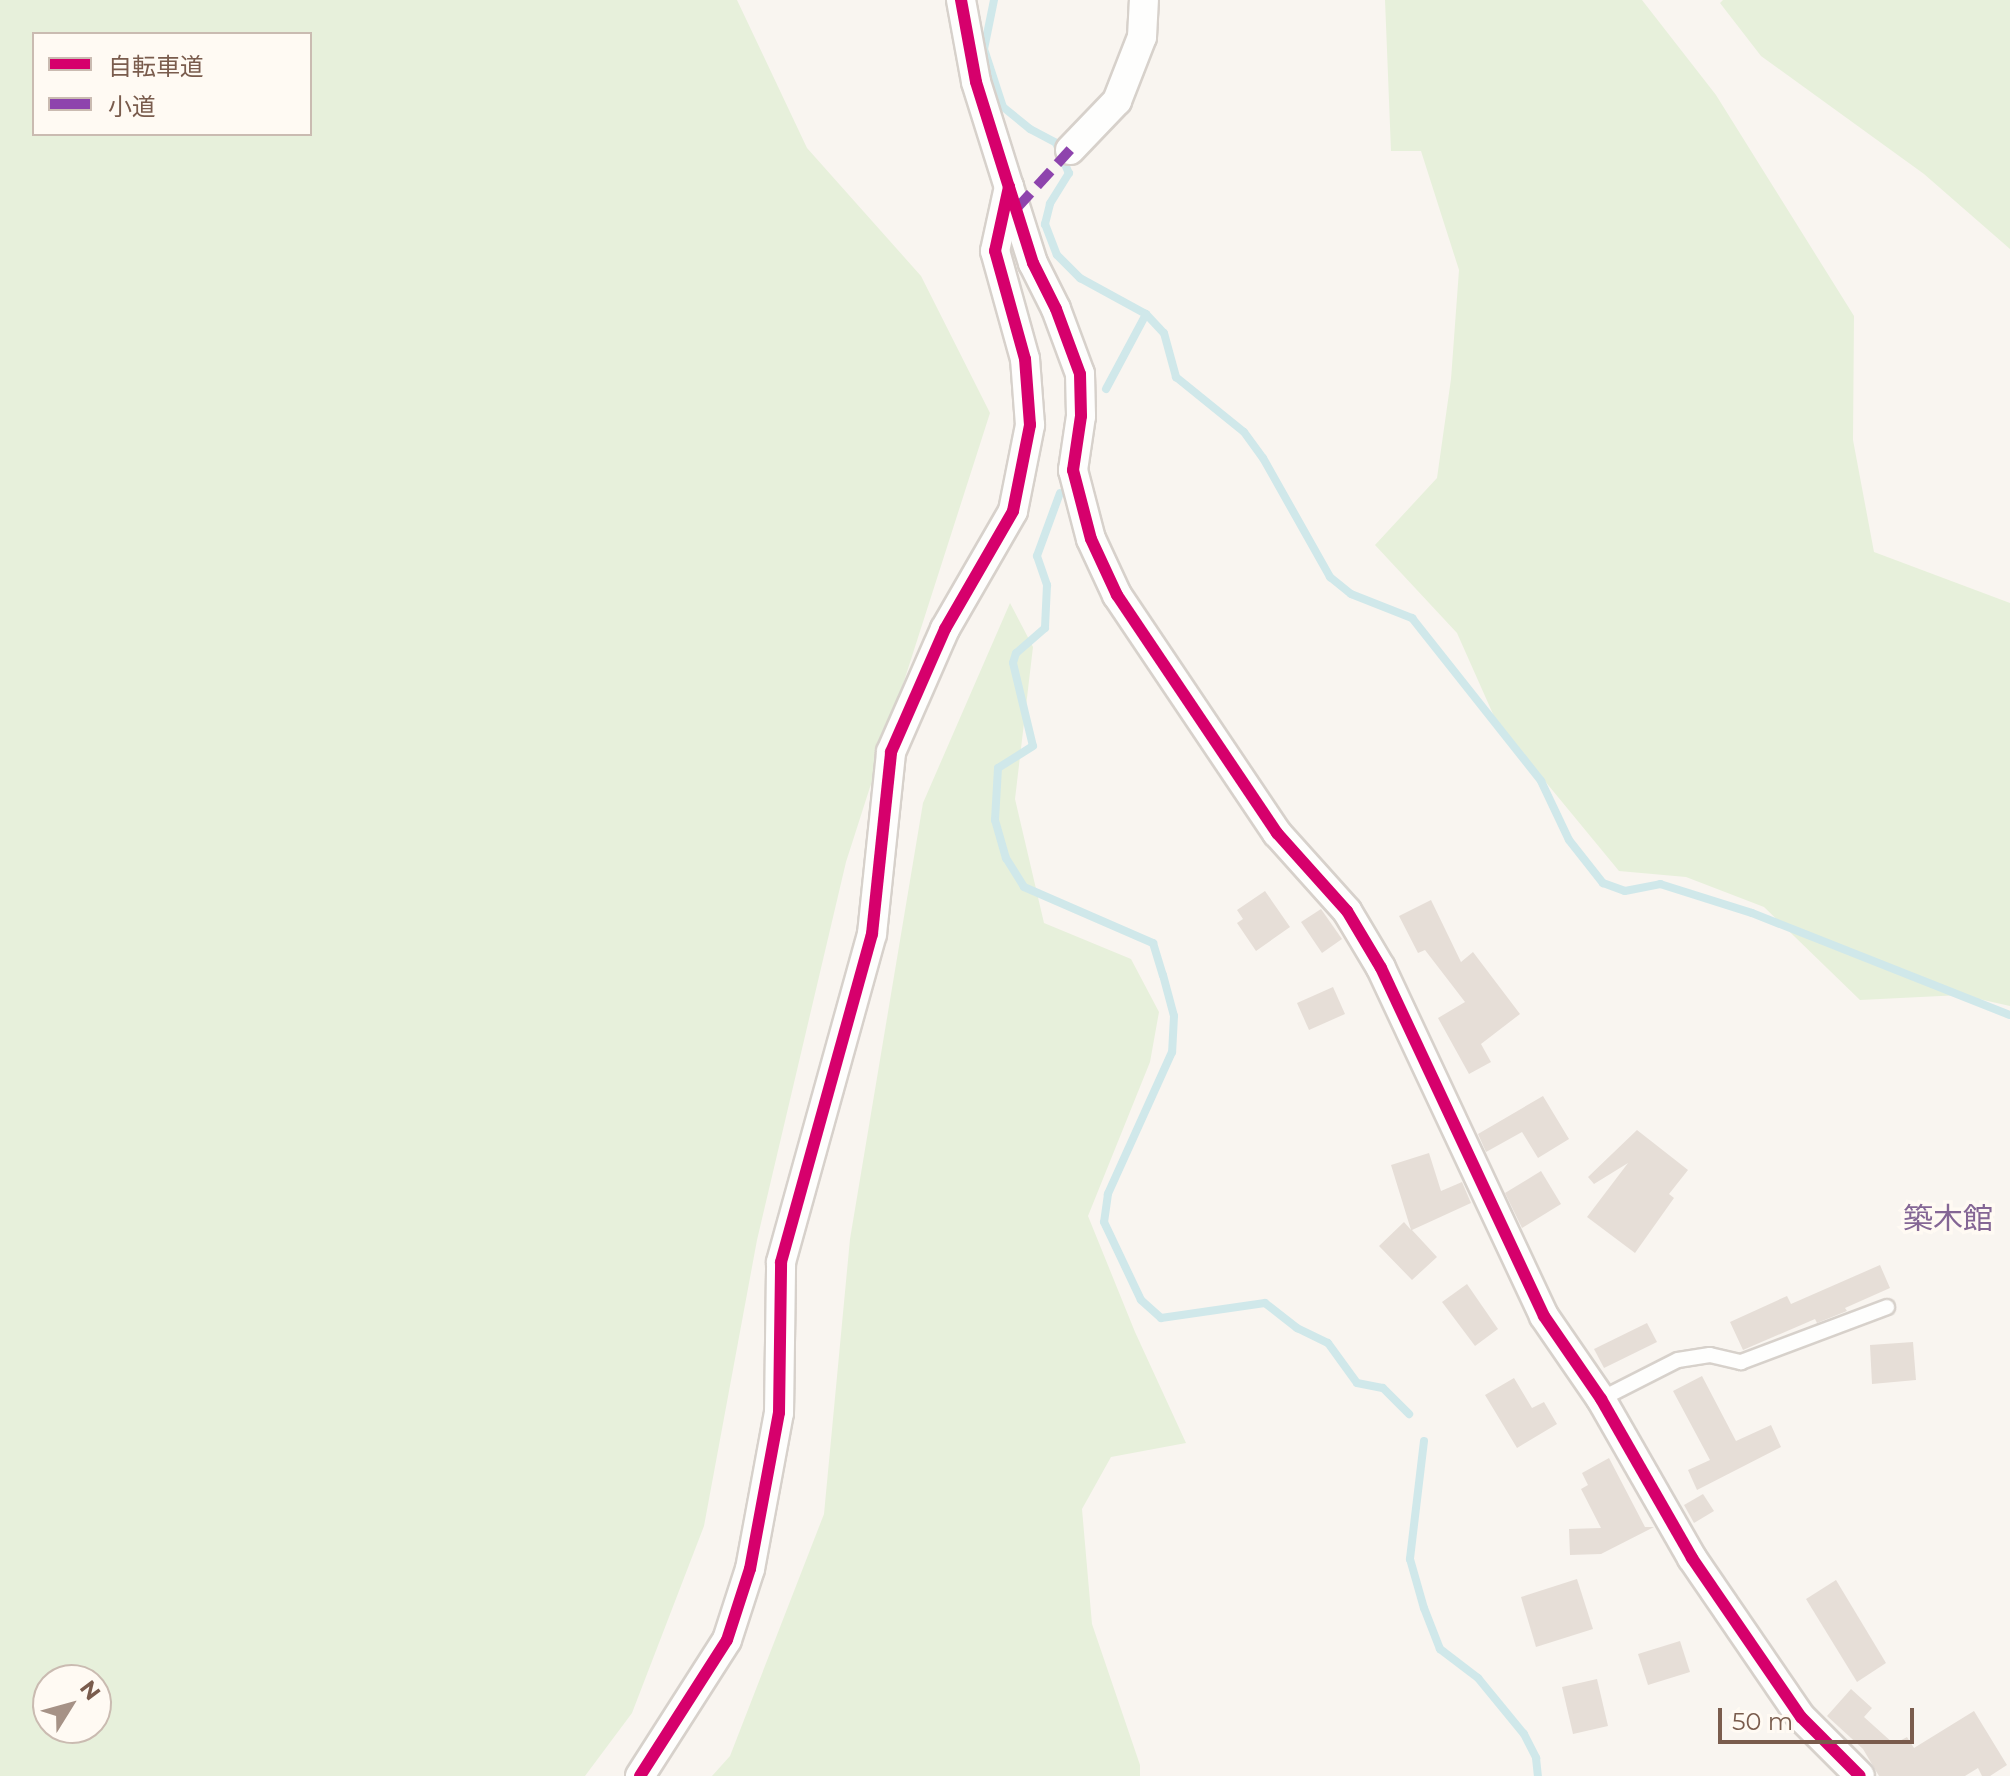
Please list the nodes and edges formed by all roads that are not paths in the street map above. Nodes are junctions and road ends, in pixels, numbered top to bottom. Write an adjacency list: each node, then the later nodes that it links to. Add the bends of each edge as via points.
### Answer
1 (961, 0): 4 (street, via 976,82)
2 (1144, 0): 3 (street, via 1142,37 1117,101)
3 (1070, 150)
4 (1009, 187): 6 (street, via 1033,263 1080,374 1081,416 1073,470 1091,539 1117,595 1277,833 1347,911 1415,1035 1544,1316); 7 (street, via 995,251 1025,359 1030,425 1013,511 945,629 891,752 872,934 781,1262 779,1413 750,1569 727,1640)
5 (1887, 1307): 6 (lane, via 1741,1362 1710,1355 1678,1360)
6 (1601, 1399): 8 (street, via 1692,1558 1747,1641 1801,1717)
7 (640, 1776)
8 (1860, 1776)

